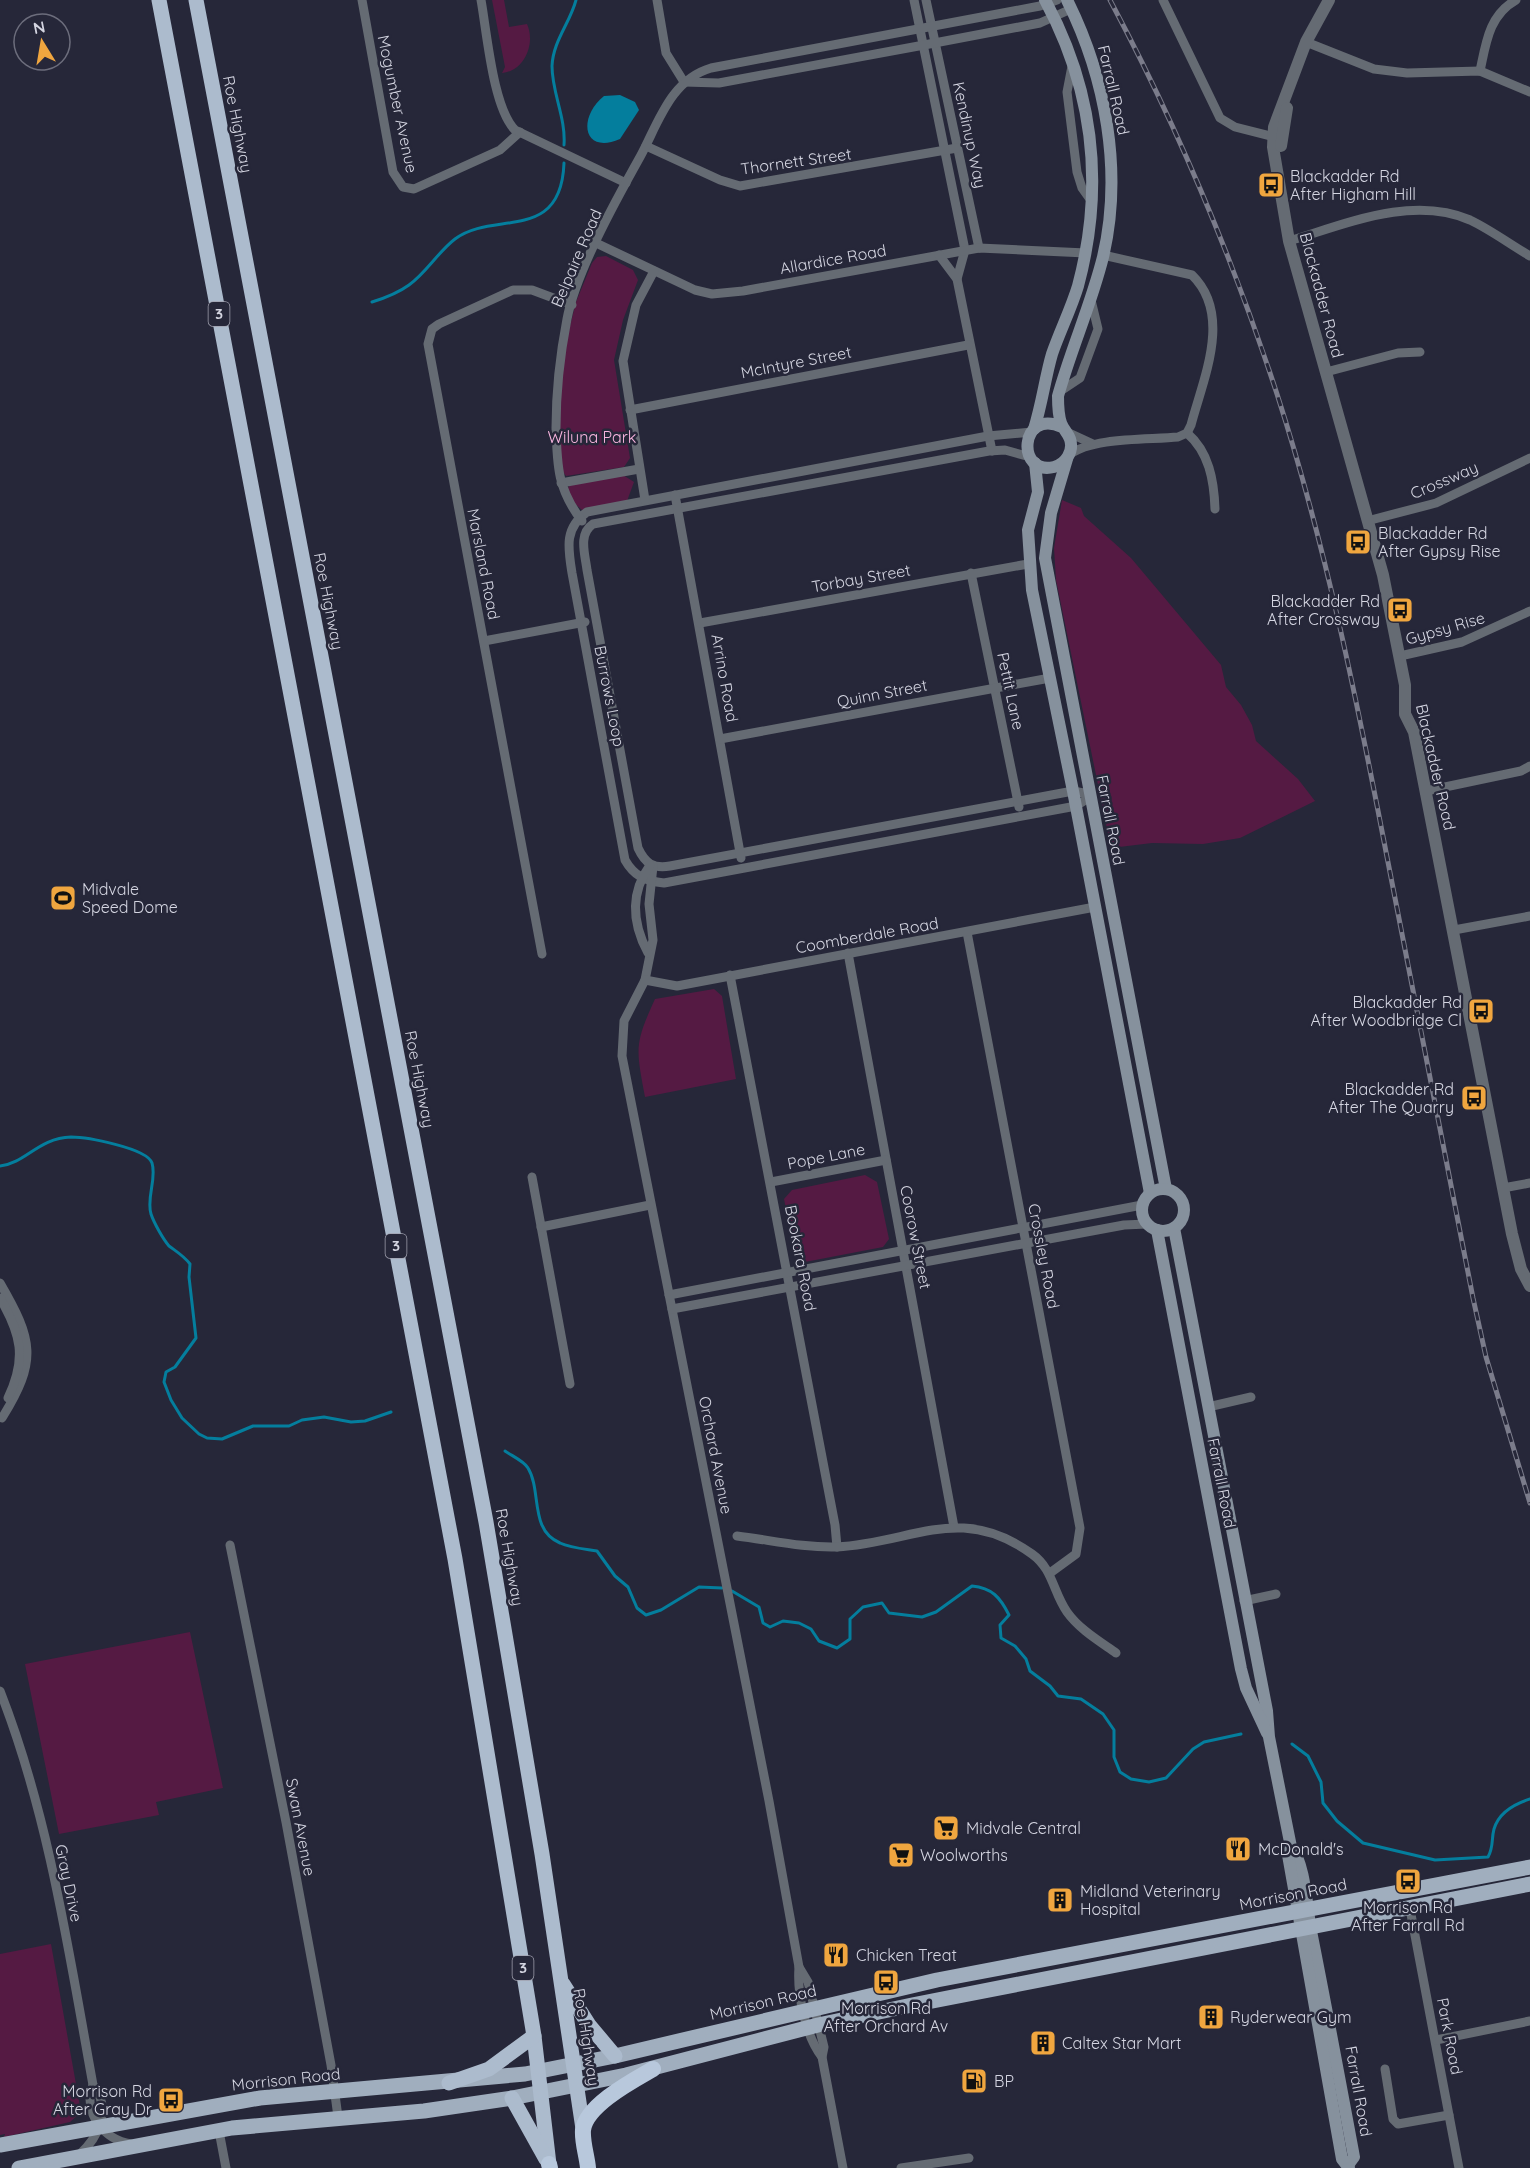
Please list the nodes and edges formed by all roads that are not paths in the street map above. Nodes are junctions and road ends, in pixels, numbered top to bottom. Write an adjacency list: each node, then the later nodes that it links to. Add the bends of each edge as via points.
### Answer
1 (159, 0): 187 (highway, 3, via 453,1548)
2 (196, 0): 183 (highway, Roe Highway / 3, via 486,1522)
3 (362, 0): 24 (street, Mogumber Avenue, via 393,172 400,184 414,189 425,185 500,150)
4 (481, 0): 24 (street, via 500,106 508,122)
5 (657, 0): 20 (street, via 666,53)
6 (914, 0): 15 (street, Kendinup Way)
7 (926, 0): 14 (street, Kendinup Way)
8 (1163, 0): 25 (street, via 1220,118 1235,127)
9 (1329, 0): 16 (street, Blackadder Road)
10 (1515, 0): 19 (street, via 1492,23)
11 (1050, 1): 13 (main road, Farrall Road); 14 (street, Belpaire Road)
12 (1069, 5): 13 (street); 38 (main road, Farrall Road, via 1087,44 1108,135 1111,187)
13 (1054, 17): 17 (street); 36 (main road, Farrall Road, via 1084,94 1090,135 1092,202)
14 (933, 28): 15 (street, Belpaire Road); 17 (street, Kendinup Way)
15 (921, 30): 18 (street, Kendinup Way); 20 (street, Belpaire Road, via 711,68)
16 (1306, 42): 19 (street, via 1390,72); 25 (street, Blackadder Road)
17 (936, 43): 18 (street); 22 (street, Kendinup Way)
18 (924, 45): 20 (street, via 719,83); 23 (street, Kendinup Way)
19 (1480, 71): 21 (street)
20 (684, 82): 26 (street, Belpaire Road, via 669,100)
21 (1530, 92)
22 (946, 93): 23 (street); 27 (street, Kendinup Way)
23 (934, 96): 28 (street, Kendinup Way)
24 (520, 132): 29 (street)
25 (1277, 138): 32 (street, Blackadder Road)
26 (646, 146): 28 (street, Thornett Street, via 740,186); 29 (street, Belpaire Road)
27 (957, 148): 28 (street, Thornett Street); 30 (street, Kendinup Way)
28 (945, 151): 31 (street, Kendinup Way)
29 (626, 183): 33 (street, Belpaire Road)
30 (968, 198): 31 (street); 34 (street, Kendinup Way)
31 (956, 200): 35 (street, Kendinup Way)
32 (1289, 241): 39 (street, via 1389,213 1424,210 1472,221); 45 (street, Blackadder Road)
33 (596, 243): 40 (street, Allardice Road); 42 (street, Belpaire Road)
34 (979, 248): 35 (street, Allardice Road); 36 (street, Allardice Road)
35 (965, 250): 37 (street, Allardice Road); 41 (street)
36 (1086, 253): 48 (main road, Farrall Road, via 1052,355)
37 (939, 255): 40 (street, Allardice Road, via 723,294 705,293); 41 (street)
38 (1103, 255): 47 (main road, Farrall Road, via 1059,392 1058,411); 49 (street, via 1192,275 1205,292 1214,332)
39 (1530, 256)
40 (654, 271): 46 (street, via 636,305 626,340 623,368)
41 (957, 279): 43 (street)
42 (572, 304): 63 (street, Belpaire Road, via 557,388 556,444); 81 (street, Marsland Road, via 532,291 513,290 439,324 429,336)
43 (968, 345): 46 (street, McIntyre Street); 50 (street)
44 (1420, 352): 45 (street, via 1398,353)
45 (1326, 372): 71 (street, Blackadder Road)
46 (630, 410): 59 (street)
47 (1064, 429): 48 (main road, via 1048,423); 51 (street); 54 (main road, via 1071,445)
48 (1033, 431): 50 (street); 57 (main road, via 1027,442)
49 (1186, 433): 51 (street, via 1178,437); 68 (street, via 1203,451 1215,489)
50 (988, 436): 52 (street); 53 (street)
51 (1093, 444): 54 (street)
52 (915, 450): 56 (street); 58 (street)
53 (992, 451): 57 (street, via 1017,452); 58 (street)
54 (1068, 457): 57 (main road, via 1062,464 1049,468); 95 (main road, Farrall Road, via 1051,513 1044,558)
55 (1530, 458): 71 (street, Crossway, via 1436,503)
56 (862, 460): 60 (street); 61 (street)
57 (1032, 460): 73 (main road, Farrall Road, via 1038,492 1028,530)
58 (919, 465): 61 (street)
59 (639, 469): 63 (street); 67 (street)
60 (808, 471): 62 (street); 64 (street)
61 (865, 475): 64 (street)
62 (755, 480): 65 (street); 66 (street)
63 (561, 483): 70 (street, Belpaire Road, via 569,506)
64 (812, 485): 66 (street)
65 (675, 495): 67 (street); 69 (street, Arrino Road)
66 (758, 495): 69 (street)
67 (645, 500): 70 (street)
68 (1215, 509)
69 (678, 510): 72 (street); 79 (street, Arrino Road)
70 (579, 517): 72 (street, Belpaire Road); 75 (street, Burrows Loop, via 568,539)
71 (1367, 521): 82 (street, Blackadder Road)
72 (587, 528): 74 (street, Burrows Loop, via 583,537)
73 (1028, 564): 76 (street, Torbay Street); 85 (main road, Farrall Road)
74 (587, 570): 75 (street); 78 (street, Burrows Loop)
75 (572, 573): 80 (street, Burrows Loop)
76 (971, 573): 79 (street, Torbay Street); 86 (street, Pettit Lane)
77 (1530, 611): 82 (street, Gypsy Rise, via 1462,642)
78 (596, 620): 80 (street); 83 (street, Burrows Loop)
79 (700, 622): 89 (street, Arrino Road)
80 (581, 623): 81 (street); 84 (street, Burrows Loop)
81 (484, 641): 120 (street, Marsland Road)
82 (1400, 656): 94 (street, Blackadder Road, via 1405,714 1414,732)
83 (606, 674): 84 (street); 87 (street, Burrows Loop)
84 (591, 676): 88 (street, Burrows Loop)
85 (1050, 678): 86 (street, Quinn Street); 93 (main road, Farrall Road)
86 (994, 688): 89 (street, Quinn Street); 96 (street, Pettit Lane)
87 (615, 724): 88 (street); 91 (street, Burrows Loop)
88 (600, 727): 92 (street, Burrows Loop)
89 (720, 739): 108 (street, Arrino Road)
90 (1530, 766): 94 (street)
91 (625, 779): 92 (street); 102 (street, Burrows Loop)
92 (610, 782): 103 (street, Burrows Loop)
93 (1073, 791): 95 (street); 96 (street); 97 (main road, Farrall Road)
94 (1426, 791): 116 (street, Blackadder Road)
95 (1090, 795): 97 (street); 128 (main road, Farrall Road)
96 (1018, 801): 98 (street); 99 (street, Pettit Lane)
97 (1076, 806): 99 (street); 114 (main road, Farrall Road)
98 (961, 812): 100 (street); 101 (street)
99 (1021, 815): 101 (street)
100 (908, 822): 104 (street); 105 (street)
101 (964, 826): 105 (street)
102 (635, 829): 103 (street); 110 (street, Burrows Loop, via 638,848)
103 (620, 832): 112 (street, Burrows Loop, via 625,860)
104 (854, 832): 106 (street); 107 (street)
105 (910, 836): 107 (street)
106 (801, 842): 108 (street); 109 (street)
107 (857, 846): 109 (street)
108 (740, 853): 110 (street, via 660,868); 111 (street, Arrino Road)
109 (804, 855): 111 (street)
110 (651, 865): 112 (street, Orchard Avenue); 113 (street, Orchard Avenue)
111 (742, 866): 113 (street, via 664,883)
112 (640, 878): 113 (street); 118 (street, Orchard Avenue, via 634,905 640,938)
113 (652, 881): 118 (street, Orchard Avenue, via 649,904 653,935)
114 (1095, 907): 117 (street, Coomberdale Road); 129 (main road, Farrall Road)
115 (1530, 916): 116 (street)
116 (1454, 930): 127 (street, Blackadder Road)
117 (967, 932): 119 (street, Coomberdale Road); 136 (street, Crossley Road)
118 (648, 953): 122 (street, Orchard Avenue)
119 (848, 953): 121 (street, Coomberdale Road); 123 (street, Coorow Street)
120 (542, 954)
121 (730, 975): 122 (street, Coomberdale Road, via 677,986); 125 (street, Bookara Road)
122 (645, 980): 130 (street, Orchard Avenue, via 624,1021 621,1045)
123 (886, 1160): 125 (street, Pope Lane); 140 (street, Coorow Street)
124 (532, 1177): 133 (street)
125 (771, 1182): 148 (street, Bookara Road)
126 (1530, 1183): 127 (street)
127 (1503, 1188): 143 (street, Blackadder Road)
128 (1167, 1189): 129 (main road); 135 (main road, via 1179,1196 1184,1208 1182,1220)
129 (1150, 1193): 131 (main road)
130 (650, 1205): 133 (street); 153 (street, Orchard Avenue)
131 (1142, 1205): 132 (street); 134 (main road, via 1142,1215)
132 (1088, 1216): 136 (street); 137 (street)
133 (541, 1227): 156 (street)
134 (1152, 1227): 135 (main road); 137 (street, via 1124,1225); 144 (main road, Farrall Road)
135 (1174, 1228): 142 (main road, Farrall Road)
136 (1024, 1229): 138 (street); 139 (street, Crossley Road)
137 (1091, 1231): 139 (street)
138 (965, 1240): 140 (street); 141 (street)
139 (1026, 1244): 141 (street); 168 (street, Crossley Road, via 1080,1528 1076,1554)
140 (903, 1251): 145 (street); 146 (street, Coorow Street)
141 (968, 1254): 146 (street)
142 (1180, 1258): 144 (main road); 158 (main road, Farrall Road)
143 (1519, 1258): 147 (street, Blackadder Road); 151 (street, Blackadder Road)
144 (1163, 1261): 161 (main road, Farrall Road)
145 (847, 1262): 148 (street); 149 (street)
146 (906, 1266): 149 (street); 162 (street, Coorow Street)
147 (1530, 1272)
148 (788, 1273): 152 (street, Bookara Road); 153 (street)
149 (850, 1277): 152 (street)
150 (0, 1283): 159 (street, via 27,1335 21,1388)
151 (1530, 1286)
152 (791, 1288): 155 (street); 165 (street, Bookara Road)
153 (669, 1295): 155 (street, Orchard Avenue)
154 (0, 1298): 159 (street, via 19,1336 16,1384)
155 (672, 1309): 184 (street, Orchard Avenue, via 799,1966 797,1984)
156 (570, 1384)
157 (1251, 1397): 158 (street)
158 (1208, 1407): 160 (main road, Farrall Road)
159 (1, 1420)
160 (1223, 1490): 161 (main road); 166 (main road, Farrall Road)
161 (1207, 1494): 167 (main road, Farrall Road)
162 (954, 1527): 165 (street); 168 (street, via 972,1527 996,1535 1034,1556)
163 (737, 1536): 165 (street)
164 (230, 1545): 196 (street, Swan Avenue)
165 (837, 1547)
166 (1234, 1548): 167 (main road); 170 (main road, Farrall Road)
167 (1218, 1551): 172 (main road, Farrall Road)
168 (1050, 1573): 173 (street, via 1066,1611)
169 (1276, 1594): 170 (street)
170 (1244, 1601): 171 (main road, Farrall Road)
171 (1248, 1620): 172 (main road); 174 (main road, Farrall Road)
172 (1232, 1623): 175 (main road, Farrall Road)
173 (1116, 1653)
174 (1259, 1675): 175 (main road); 177 (main road, Farrall Road, via 1268,1711)
175 (1244, 1680): 177 (main road, Farrall Road)
176 (0, 1691): 201 (street, Gray Drive, via 34,1787 93,2085 89,2094 94,2119)
177 (1269, 1737): 181 (main road, Farrall Road, via 1291,1847 1288,1855)
178 (1530, 1867): 181 (main road, Morrison Road)
179 (1530, 1884): 180 (main road)
180 (1410, 1909): 182 (main road); 188 (street, Park Road)
181 (1303, 1911): 182 (main road, Farrall Road); 184 (main road, Morrison Road, via 1054,1957)
182 (1306, 1929): 186 (main road); 209 (main road, Farrall Road, via 1354,2157)
183 (560, 1978): 189 (highway, via 589,2025); 190 (highway, Roe Highway / 3)
184 (809, 2009): 186 (street, Orchard Avenue); 189 (main road, Morrison Road)
185 (1530, 2021): 188 (street)
186 (814, 2026): 191 (main road); 213 (street, Orchard Avenue, via 824,2047 822,2057)
187 (534, 2036): 193 (highway, 3); 194 (highway, via 489,2069)
188 (1436, 2040): 199 (street, Park Road)
189 (615, 2056): 190 (main road, Morrison Road)
190 (572, 2064): 193 (main road, Morrison Road); 195 (highway, Roe Highway / 3)
191 (653, 2068): 195 (main road); 202 (highway, via 605,2100)
192 (1384, 2069): 199 (street, via 1398,2124)
193 (538, 2071): 194 (main road, Morrison Road); 197 (highway, 3)
194 (449, 2083): 196 (main road, Morrison Road)
195 (576, 2086): 197 (main road); 202 (highway, Roe Highway / 3)
196 (335, 2091): 200 (street, Swan Avenue); 201 (main road, Morrison Road, via 237,2102)
197 (541, 2092): 198 (main road); 208 (highway, 3)
198 (512, 2098): 200 (main road, via 424,2111); 208 (highway)
199 (1449, 2115): 215 (street, Park Road)
200 (338, 2117): 203 (main road)
201 (100, 2125): 204 (main road, Morrison Road); 205 (street, via 123,2143); 206 (street)
202 (583, 2129): 212 (highway, Roe Highway / 3)
203 (219, 2131): 205 (main road); 211 (street)
204 (0, 2145)
205 (141, 2145): 206 (main road)
206 (78, 2157): 210 (main road)
207 (969, 2158): 214 (street)
208 (550, 2166)
209 (1348, 2166)
210 (19, 2168)
211 (226, 2168)
212 (588, 2168)
213 (843, 2168)
214 (901, 2168)
215 (1459, 2168)

